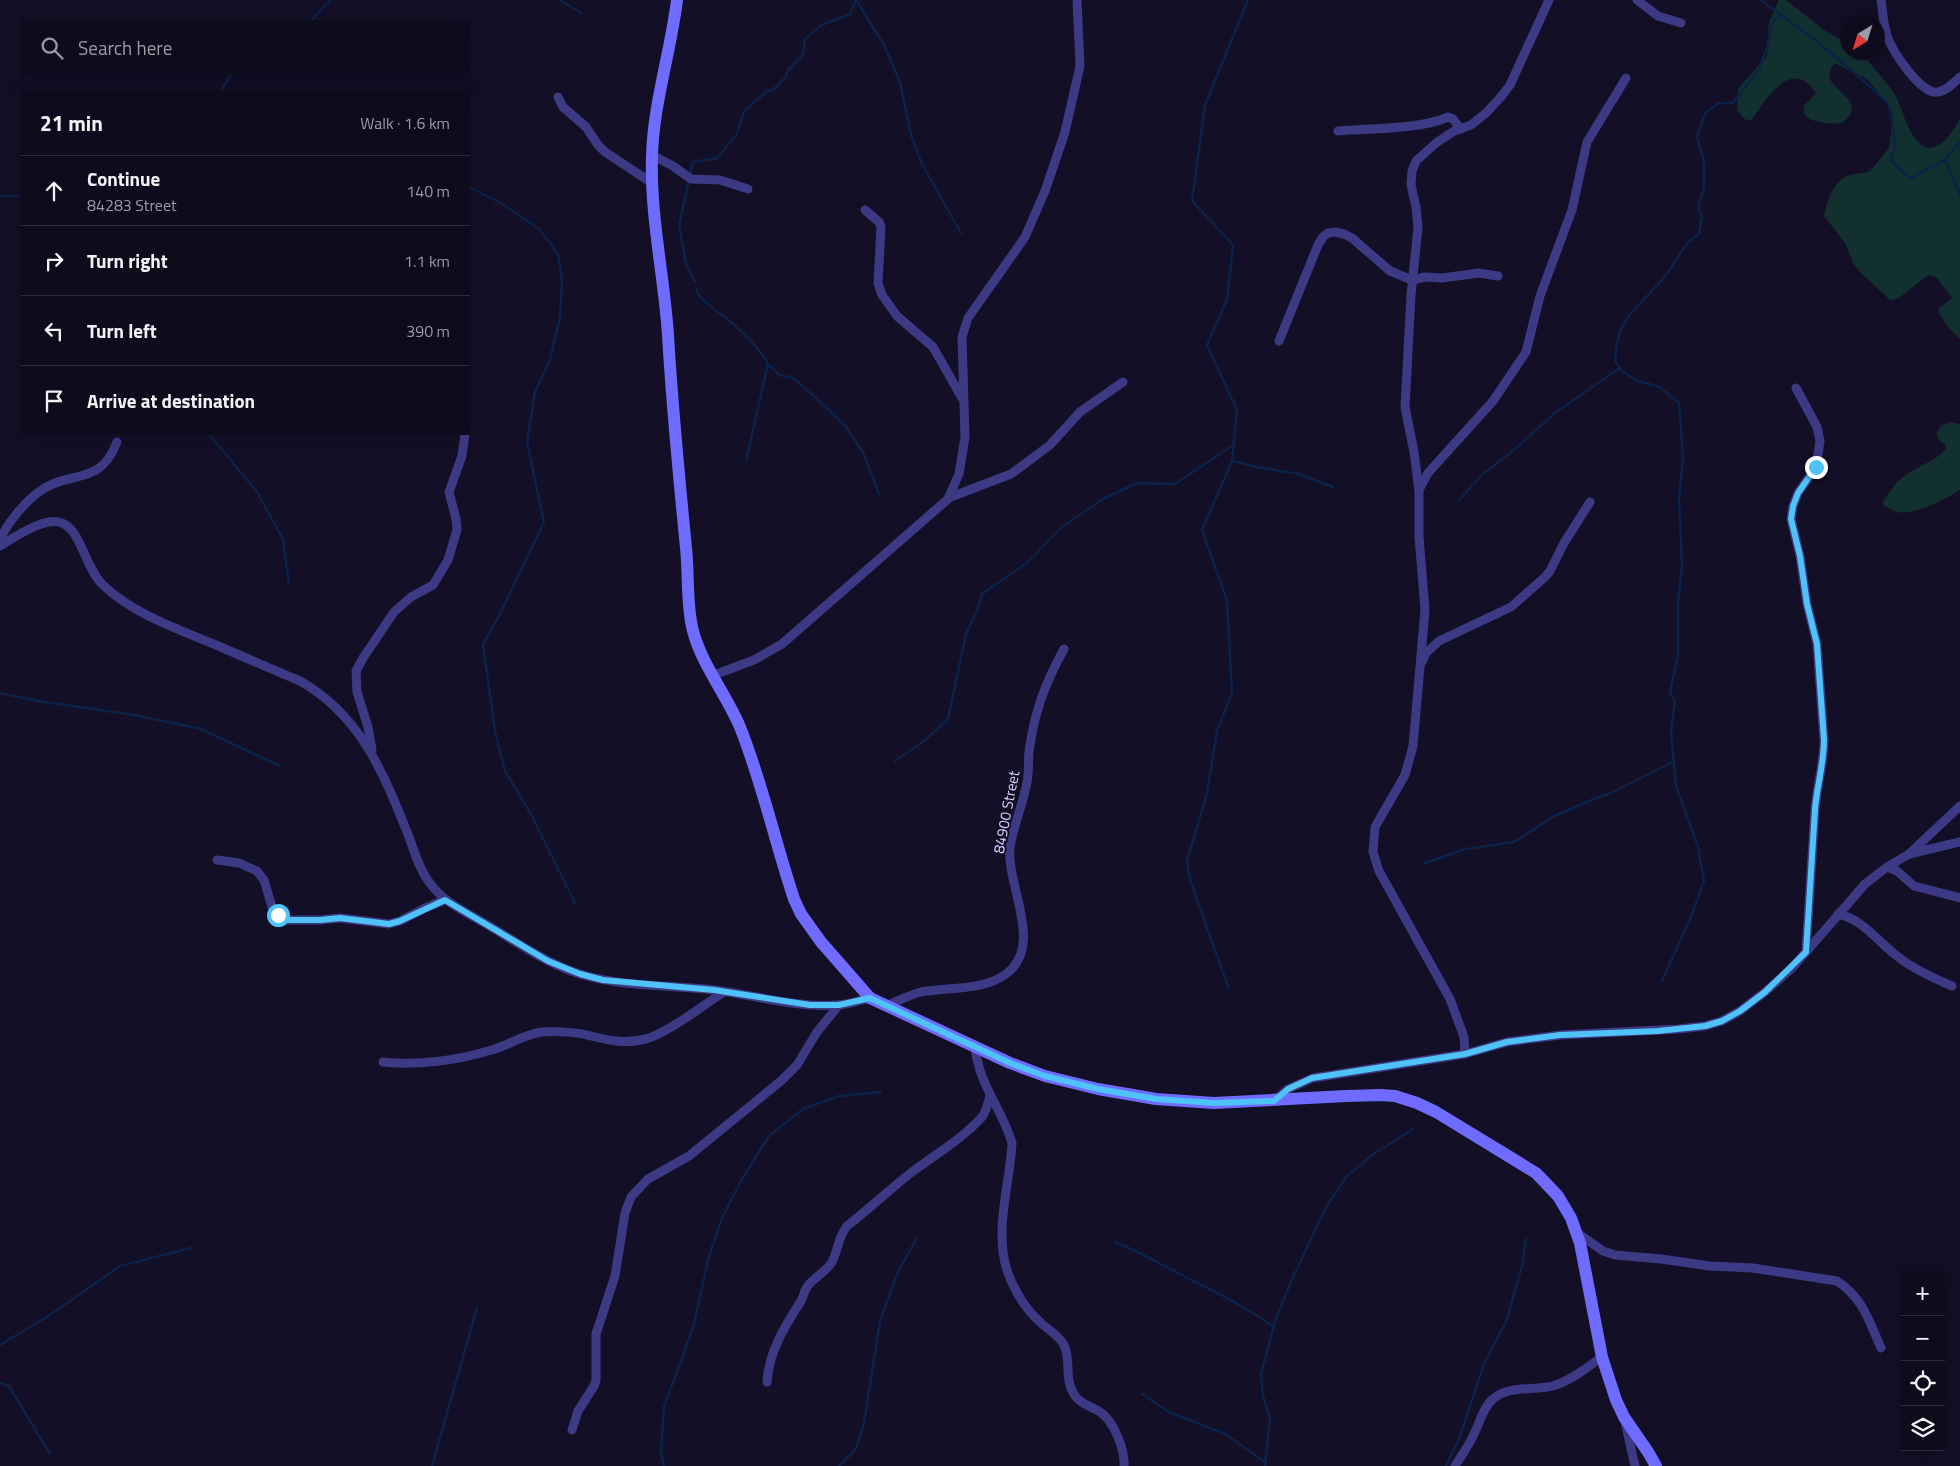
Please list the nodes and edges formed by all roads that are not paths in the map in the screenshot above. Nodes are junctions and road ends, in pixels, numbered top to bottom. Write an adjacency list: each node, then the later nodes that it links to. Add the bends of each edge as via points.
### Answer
1 (677, 0): 12 (street)
2 (1077, 0): 21 (street, via 1080,66 1065,132 1033,222 968,318 962,337)
3 (1549, 0): 10 (street, via 1510,85 1486,113)
4 (1637, 0): 6 (street, via 1658,16)
5 (1881, 0): 7 (street, via 1888,38 1902,64 1919,82 1933,93)
6 (1681, 23)
7 (1960, 77)
8 (1626, 78): 24 (street, via 1588,142 1572,210 1540,296 1526,352 1493,401 1428,473)
9 (558, 97): 13 (street, via 563,107 586,127 605,152)
10 (1461, 129): 11 (street, via 1448,117 1418,125); 17 (street, via 1436,143 1416,161 1412,171 1418,228)
11 (1338, 131)
12 (652, 155): 13 (street); 14 (street, via 691,179 720,180)
13 (652, 183): 31 (street, via 656,242 665,296 689,607 701,653)
14 (748, 189)
15 (865, 210): 21 (street, via 881,227 878,283 882,295 897,316 933,347)
16 (1498, 276): 17 (street, via 1479,273)
17 (1412, 280): 18 (street, via 1390,271 1352,238 1328,233 1318,245); 24 (street, via 1405,407)
18 (1279, 341)
19 (1123, 382): 25 (street, via 1080,412 1050,445 1011,474)
20 (1796, 388): 41 (street, via 1820,441 1816,467 1798,493 1791,519 1817,644 1824,740 1815,809)
21 (964, 403): 25 (street, via 963,455)
22 (465, 435): 32 (street, via 462,456 449,492 457,530 448,560 433,584 394,612 356,671 357,692)
23 (117, 442): 27 (street, via 109,460 92,472 48,486 32,497)
24 (1419, 490): 30 (street, via 1424,610)
25 (948, 499): 31 (street, via 782,644 754,660)
26 (1590, 502): 30 (street, via 1545,577 1511,607 1439,641 1426,653)
27 (0, 539)
28 (0, 546): 32 (street, via 39,525 64,523 79,541 91,571 115,595 176,628 316,690 343,713)
29 (1064, 650): 46 (street, 84900 Street, via 1041,698 1029,754 1028,780 1010,848 1022,916 1022,948 1016,962 1006,974 991,982 920,992)
30 (1420, 667): 48 (street, via 1413,746 1405,775 1376,827 1373,852 1379,871 1450,999 1461,1025)
31 (714, 675): 44 (street, via 740,727 801,914)
32 (373, 757): 39 (street, via 395,802 420,868)
33 (1960, 806): 35 (street)
34 (1960, 842): 35 (street)
35 (1909, 854): 37 (street)
36 (217, 860): 39 (street, via 239,863 257,871 264,880 272,907 286,920 340,918 389,924)
37 (1888, 866): 38 (street, via 1914,886); 40 (street, via 1865,884)
38 (1960, 898)
39 (445, 900): 43 (street, via 548,961 580,974 603,980)
40 (1838, 914): 41 (street); 42 (street, via 1864,925 1899,958)
41 (1806, 952): 48 (street, via 1765,992 1722,1021 1679,1029 1530,1038)
42 (1952, 986)
43 (724, 992): 45 (street, via 810,1005); 49 (street, via 662,1032 635,1041 611,1042 583,1034 540,1032 495,1049 461,1057 414,1063)
44 (870, 998): 45 (street); 46 (street)
45 (839, 1005): 57 (street, via 817,1032 797,1065 782,1080 690,1156 648,1179 631,1198 625,1213 615,1276 596,1334 596,1380 578,1411)
46 (886, 1006): 47 (street)
47 (975, 1047): 50 (street, via 979,1070); 51 (street, via 1045,1076 1098,1089 1156,1099 1214,1103)
48 (1465, 1054): 51 (street, via 1312,1078 1288,1089)
49 (383, 1062)
50 (990, 1095): 55 (street, via 983,1115 975,1123 846,1226 832,1261 808,1286 784,1327 768,1366); 58 (street, via 1012,1143 1002,1250 1014,1288 1028,1310 1065,1346 1069,1387 1084,1404 1108,1418)
51 (1274, 1101): 52 (street, via 1381,1095 1417,1103 1536,1173 1558,1196)
52 (1576, 1232): 53 (street, via 1615,1256 1753,1268 1837,1281 1859,1300); 54 (street)
53 (1881, 1348)
54 (1602, 1356): 56 (street); 59 (street, via 1574,1377 1556,1385 1501,1392 1487,1406 1473,1438)
55 (767, 1382)
56 (1624, 1417): 60 (street); 61 (street)
57 (572, 1430)
58 (1124, 1466)
59 (1455, 1466)
60 (1635, 1466)
61 (1656, 1466)

